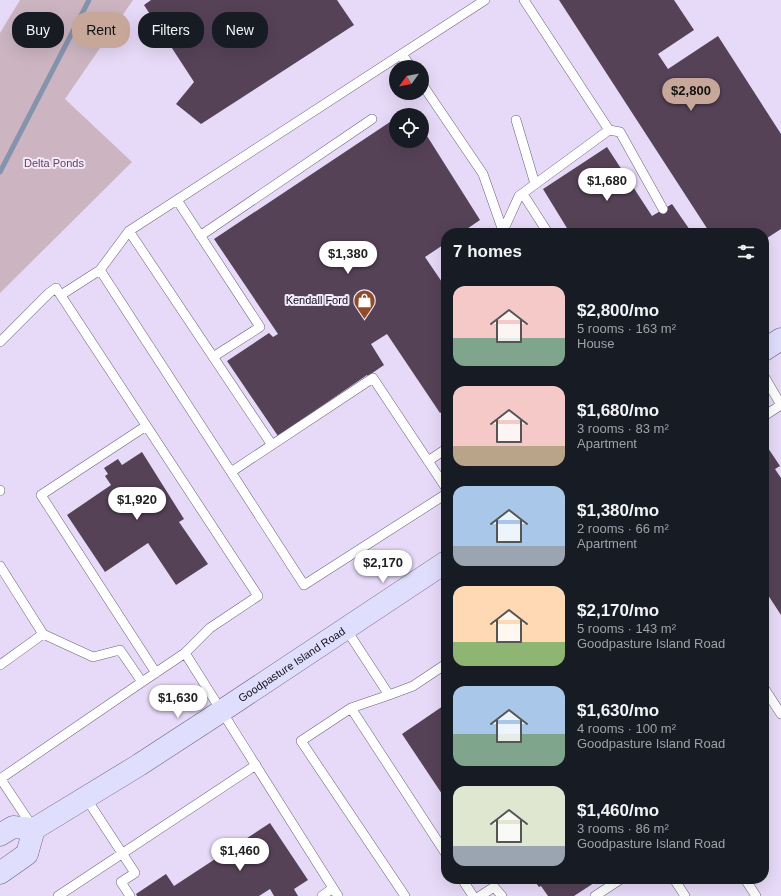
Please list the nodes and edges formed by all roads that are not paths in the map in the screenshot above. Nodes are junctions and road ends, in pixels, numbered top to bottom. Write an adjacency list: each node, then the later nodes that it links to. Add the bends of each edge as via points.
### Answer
1 (485, 0): 3 (lane)
2 (524, 0): 8 (lane)
3 (402, 54): 4 (lane); 11 (lane)
4 (406, 60)
5 (429, 94): 13 (lane, via 483,174)
6 (372, 119): 17 (lane)
7 (516, 120): 9 (lane)
8 (609, 130): 9 (lane); 12 (lane, via 620,132)
9 (535, 184): 10 (lane)
10 (523, 194): 14 (lane, via 519,196); 15 (lane)
11 (177, 200): 16 (lane); 17 (lane)
12 (663, 209)
13 (500, 228)
14 (503, 228)
15 (545, 228)
16 (129, 231): 18 (lane); 23 (lane)
17 (200, 236): 23 (lane, via 260,327)
18 (100, 270): 19 (lane); 31 (lane)
19 (61, 295): 21 (lane, via 56,288 49,293); 27 (lane)
20 (781, 339): 22 (main road)
21 (0, 342)
22 (769, 347)
23 (213, 357): 28 (lane)
24 (769, 385): 25 (lane)
25 (781, 405): 26 (lane)
26 (769, 413)
27 (146, 426): 38 (lane, via 258,596 210,628); 41 (lane, via 41,495)
28 (272, 445): 30 (lane, via 373,378); 31 (lane)
29 (441, 452): 30 (lane)
30 (428, 461): 32 (lane)
31 (231, 472): 33 (lane, via 304,586)
32 (441, 480)
33 (441, 497)
34 (441, 565): 36 (main road, Goodpasture Island Road)
35 (0, 566): 37 (lane)
36 (346, 629): 43 (lane); 46 (main road, Goodpasture Island Road)
37 (43, 634): 39 (lane); 42 (lane, via 93,657 120,650)
38 (185, 653): 41 (lane); 46 (lane)
39 (0, 665)
40 (441, 667): 43 (lane, via 414,686)
41 (156, 673): 42 (lane)
42 (142, 682): 49 (lane)
43 (389, 695): 45 (lane)
44 (769, 696): 47 (lane)
45 (351, 708): 53 (lane); 64 (lane, via 301,741)
46 (222, 711): 48 (lane); 50 (main road, Goodpasture Island Road)
47 (781, 714)
48 (256, 765): 54 (lane); 60 (lane)
49 (0, 779): 51 (lane)
50 (86, 798): 51 (main road, Goodpasture Island Road); 54 (lane)
51 (34, 829): 52 (main road, via 13,827); 55 (main road, via 27,854)
52 (0, 835)
53 (441, 846)
54 (122, 853): 61 (lane); 62 (lane, via 135,873 121,882)
55 (0, 873)
56 (465, 884): 65 (lane)
57 (613, 884): 68 (lane)
58 (677, 884): 69 (lane)
59 (748, 884): 70 (lane)
60 (336, 892): 63 (lane)
61 (58, 896)
62 (130, 896)
63 (322, 896)
64 (405, 896)
65 (473, 896)
66 (480, 896): 67 (lane, via 494,887)
67 (502, 896)
68 (595, 896)
69 (685, 896)
70 (756, 896)

